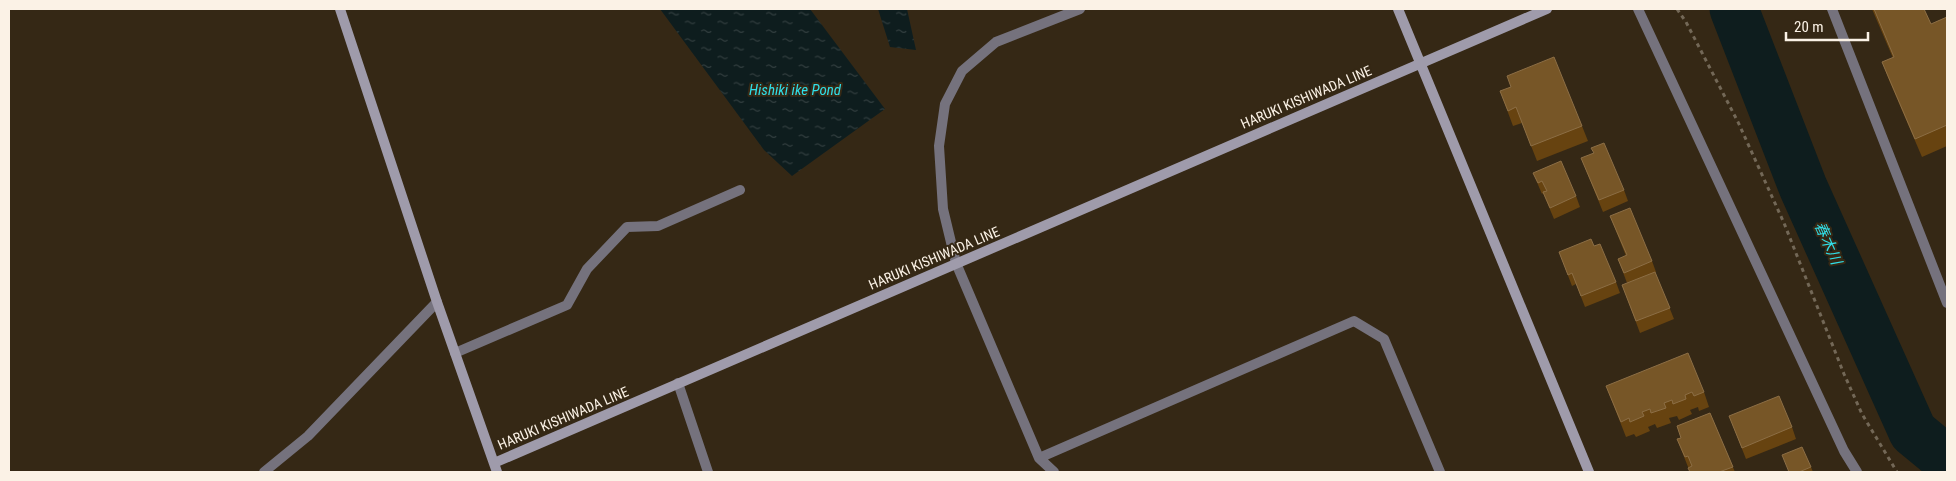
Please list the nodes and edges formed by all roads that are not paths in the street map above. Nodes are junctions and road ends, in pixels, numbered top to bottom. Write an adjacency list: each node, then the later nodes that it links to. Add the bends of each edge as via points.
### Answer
1 (340, 9): 10 (main road, HARUKI KISHIWADA LINE)
2 (1080, 9): 9 (street, via 996,42 962,71 945,104 939,146 942,200)
3 (1398, 9): 7 (main road)
4 (1546, 9): 7 (main road, HARUKI KISHIWADA LINE)
5 (1638, 9): 21 (street, via 1844,451)
6 (1832, 9): 11 (street)
7 (1420, 64): 9 (main road, HARUKI KISHIWADA LINE); 20 (main road)
8 (740, 190): 12 (street, via 658,226 627,227 587,270 567,305)
9 (956, 264): 13 (main road, HARUKI KISHIWADA LINE); 14 (street)
10 (437, 302): 12 (main road, HARUKI KISHIWADA LINE); 16 (street, via 308,436)
11 (1947, 303)
12 (455, 353): 15 (main road, HARUKI KISHIWADA LINE)
13 (678, 383): 15 (main road, HARUKI KISHIWADA LINE); 17 (street)
14 (1039, 458): 18 (street); 19 (street, via 1354,321 1384,340)
15 (495, 468)
16 (264, 472)
17 (708, 472)
18 (1054, 472)
19 (1440, 472)
20 (1589, 472)
21 (1857, 472)

